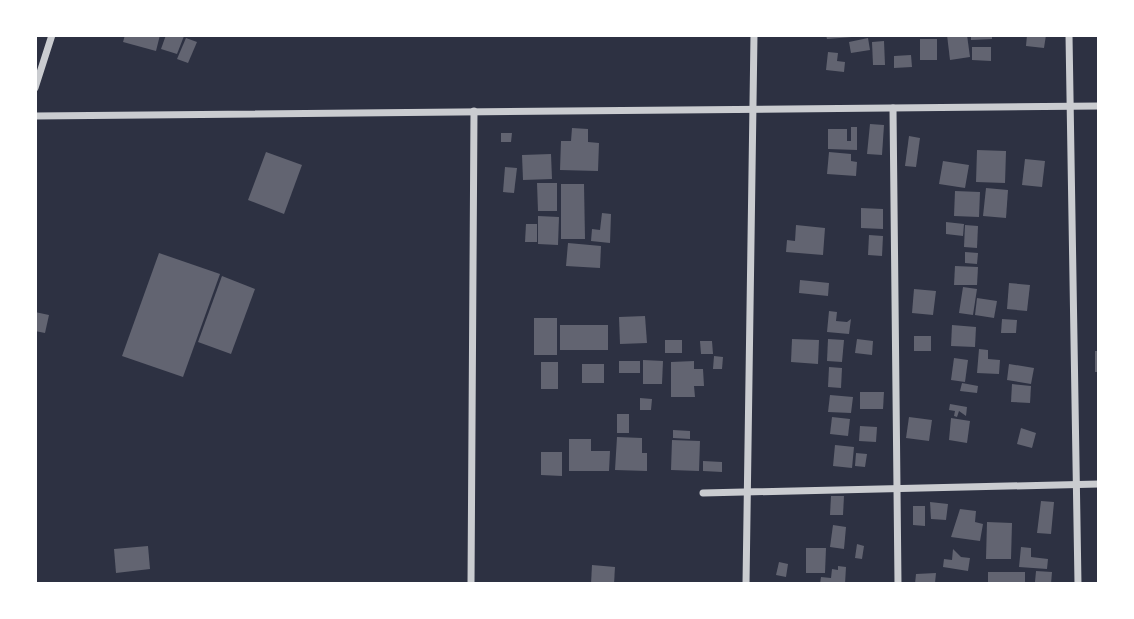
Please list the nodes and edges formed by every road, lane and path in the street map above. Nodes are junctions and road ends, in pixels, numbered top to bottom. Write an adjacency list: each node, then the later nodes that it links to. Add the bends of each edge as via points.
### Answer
1 (52, 35): 4 (street)
2 (754, 35): 8 (street)
3 (1069, 35): 5 (street)
4 (35, 88)
5 (1070, 106): 6 (street); 7 (street); 12 (street)
6 (1099, 106)
7 (893, 108): 8 (street); 13 (street)
8 (753, 109): 9 (street); 15 (street)
9 (474, 111): 10 (street); 16 (street)
10 (35, 116)
11 (1099, 484): 12 (street)
12 (1076, 485): 13 (street); 19 (street)
13 (897, 489): 15 (street); 18 (street)
14 (703, 493): 15 (street)
15 (747, 493): 17 (street)
16 (471, 584)
17 (746, 584)
18 (898, 584)
19 (1078, 584)

